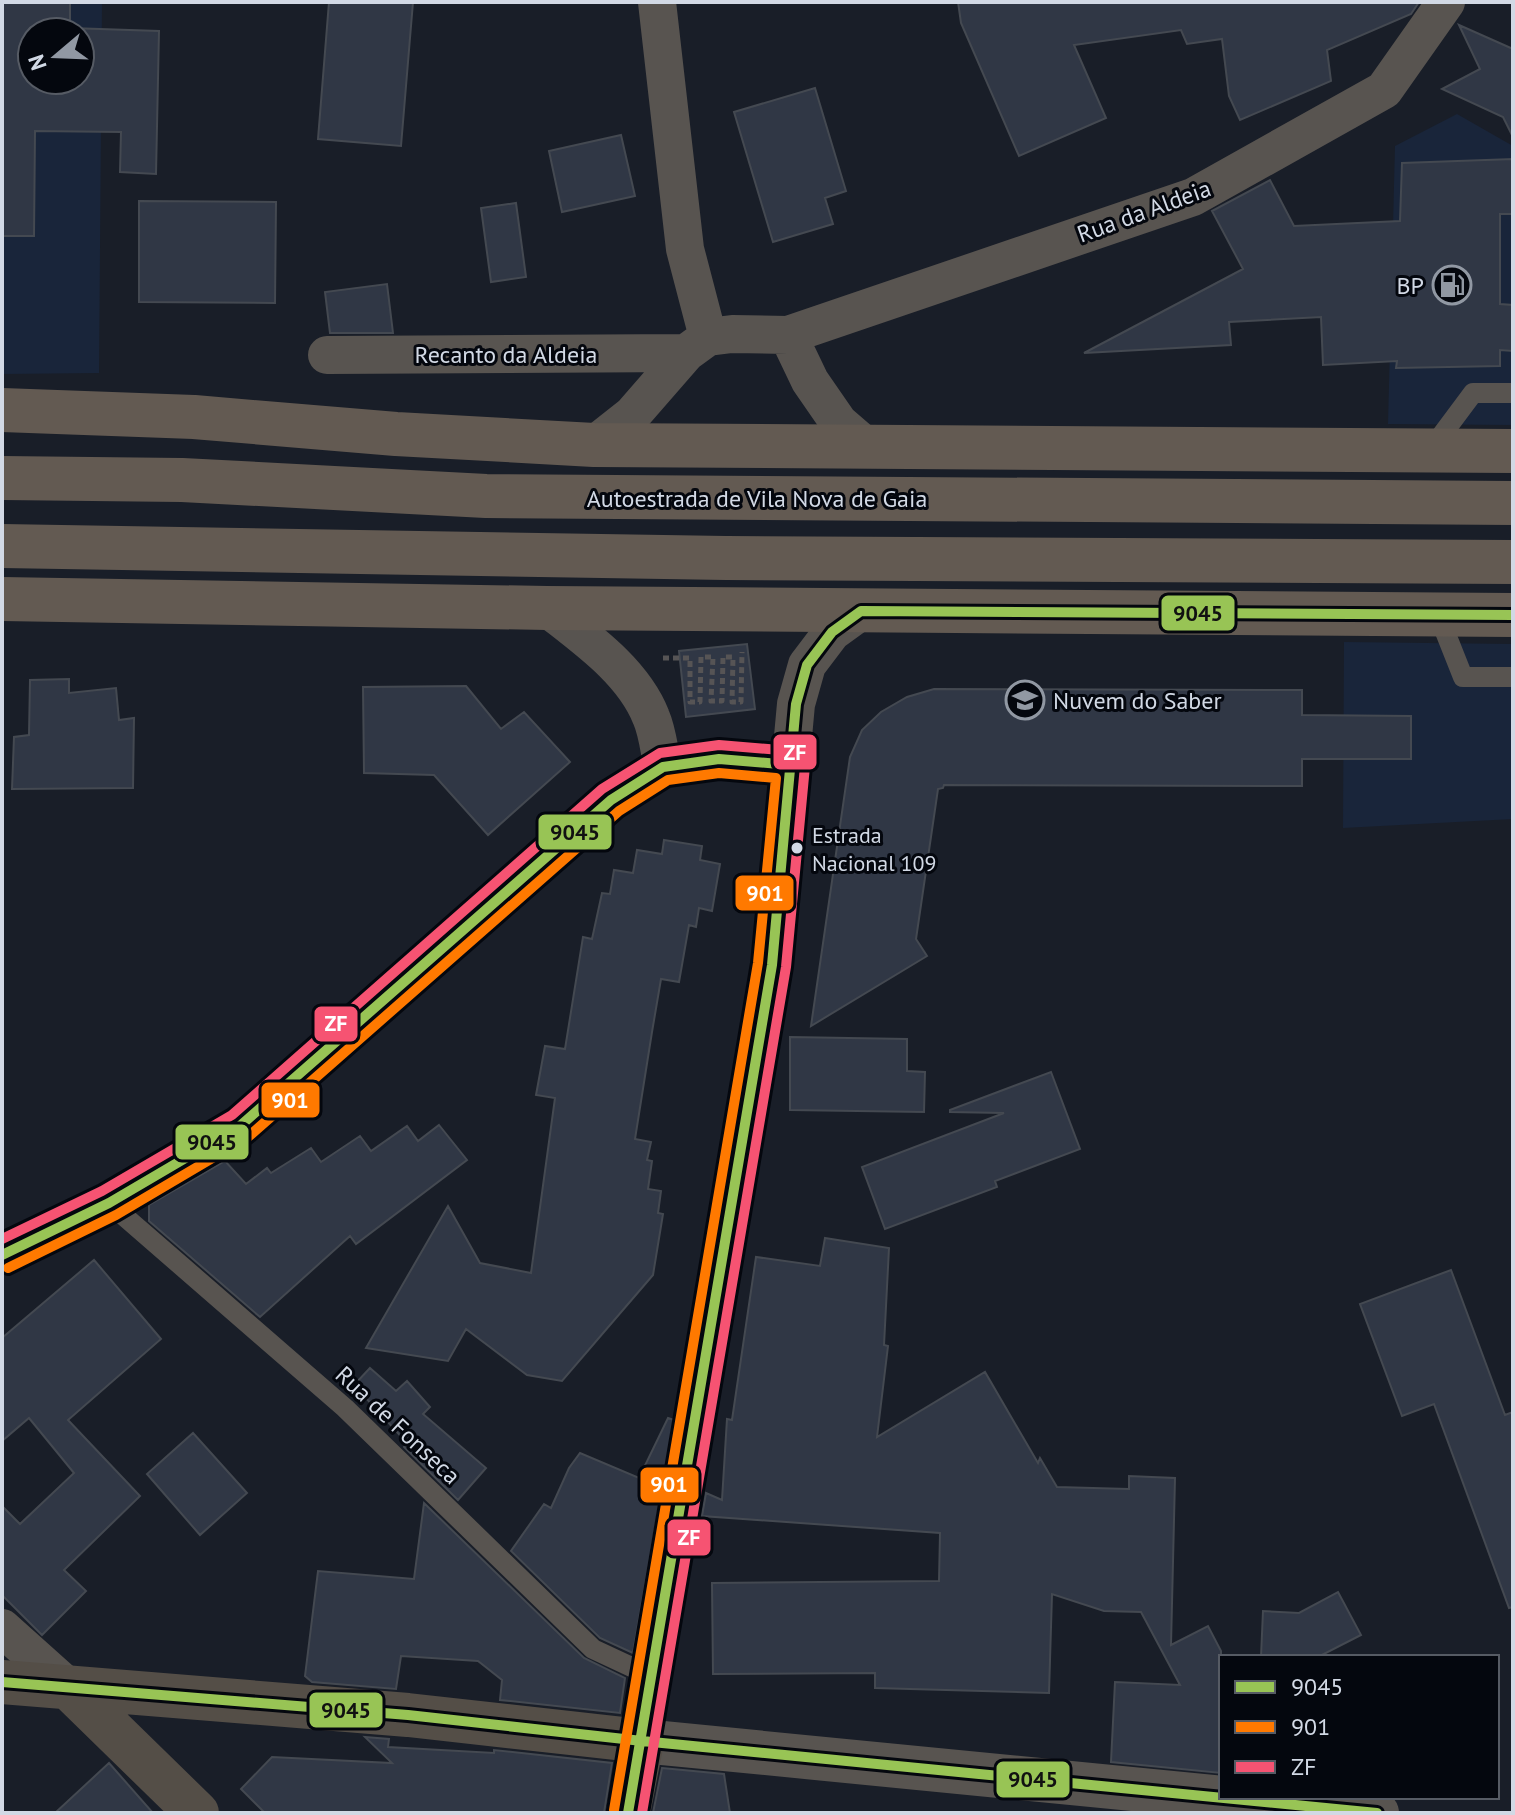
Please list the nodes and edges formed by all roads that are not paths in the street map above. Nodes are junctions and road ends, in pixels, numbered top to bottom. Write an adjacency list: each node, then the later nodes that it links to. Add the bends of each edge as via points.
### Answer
1 (657, 2): 4 (street)
2 (1446, 2): 3 (street, Rua da Aldeia, via 1384,90 1193,197)
3 (788, 335): 4 (street, Rua da Aldeia, via 732,334); 9 (street, via 810,381 839,423)
4 (697, 345): 5 (street, Recanto da Aldeia); 8 (street, via 632,415)
5 (327, 355)
6 (1513, 393): 10 (lane, via 1473,393)
7 (2, 410): 8 (highway, via 194,417)
8 (594, 445): 9 (highway)
9 (868, 448): 10 (highway)
10 (1430, 451): 11 (highway)
11 (1513, 451)
12 (2, 478): 13 (highway, Autoestrada de Vila Nova de Gaia, via 182,480 486,496)
13 (1513, 503)
14 (2, 546): 15 (highway, via 726,558)
15 (1513, 562)
16 (2, 599): 17 (highway)
17 (547, 608): 18 (highway); 23 (street, via 627,679 651,717)
18 (861, 611): 19 (highway); 22 (street, via 832,632 807,665 796,704)
19 (1438, 614): 20 (highway); 21 (lane, via 1463,677)
20 (1513, 615)
21 (1513, 677)
22 (791, 765): 23 (street, via 719,759); 27 (street, via 772,965)
23 (663, 767): 24 (street, via 611,800 240,1126)
24 (109, 1203): 25 (street); 27 (lane, Rua de Fonseca, via 345,1408 593,1649)
25 (2, 1255)
26 (2, 1628): 29 (street)
27 (653, 1677): 30 (street)
28 (2, 1682): 29 (main road)
29 (69, 1688): 30 (main road, via 408,1715); 33 (main road)
30 (642, 1741): 31 (street); 34 (main road)
31 (1219, 1798)
32 (1234, 1799): 35 (street)
33 (197, 1813)
34 (628, 1813)
35 (1377, 1813)

